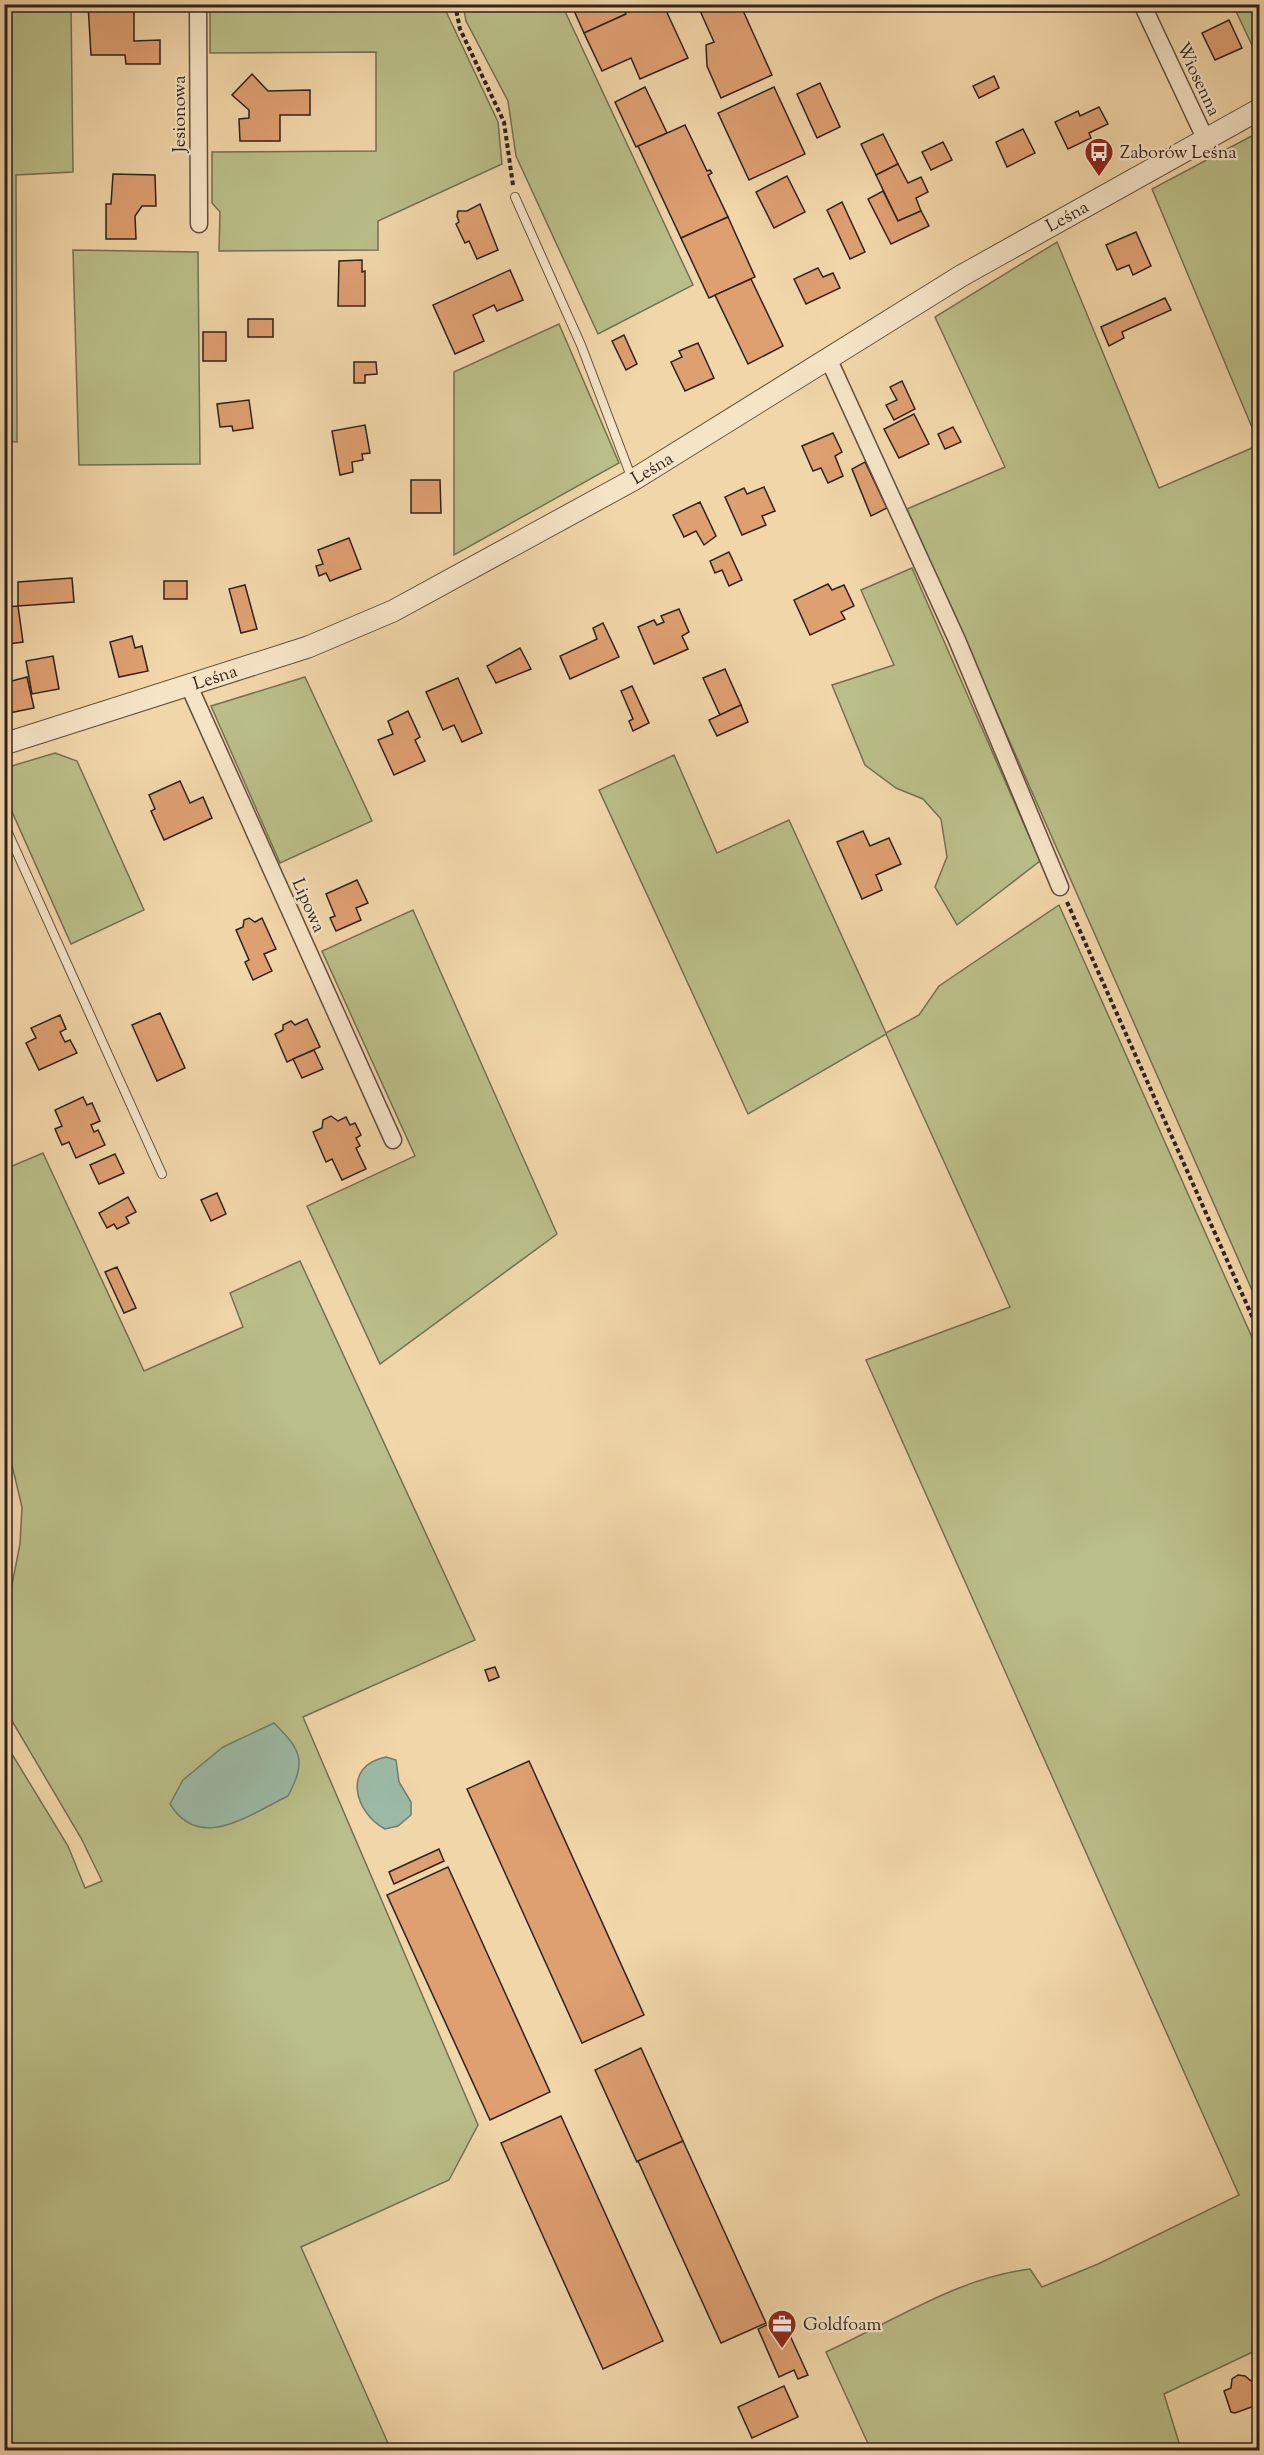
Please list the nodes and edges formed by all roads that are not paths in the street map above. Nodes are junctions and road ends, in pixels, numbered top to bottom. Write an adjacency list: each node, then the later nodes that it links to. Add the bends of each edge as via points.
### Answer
1 (198, 4): 6 (street, Jesionowa)
2 (1142, 4): 4 (street, Wiosenna)
3 (1260, 109): 4 (street, Leśna)
4 (1205, 138): 7 (street, Leśna, via 961,276)
5 (515, 197): 8 (lane, via 581,345)
6 (199, 224)
7 (828, 358): 8 (street, Leśna); 12 (street, via 957,640)
8 (633, 480): 9 (street, Leśna, via 353,629)
9 (189, 686): 10 (street, Leśna); 13 (street, Lipowa)
10 (4, 744)
11 (4, 824): 14 (lane)
12 (1060, 887)
13 (393, 1140)
14 (162, 1174)

